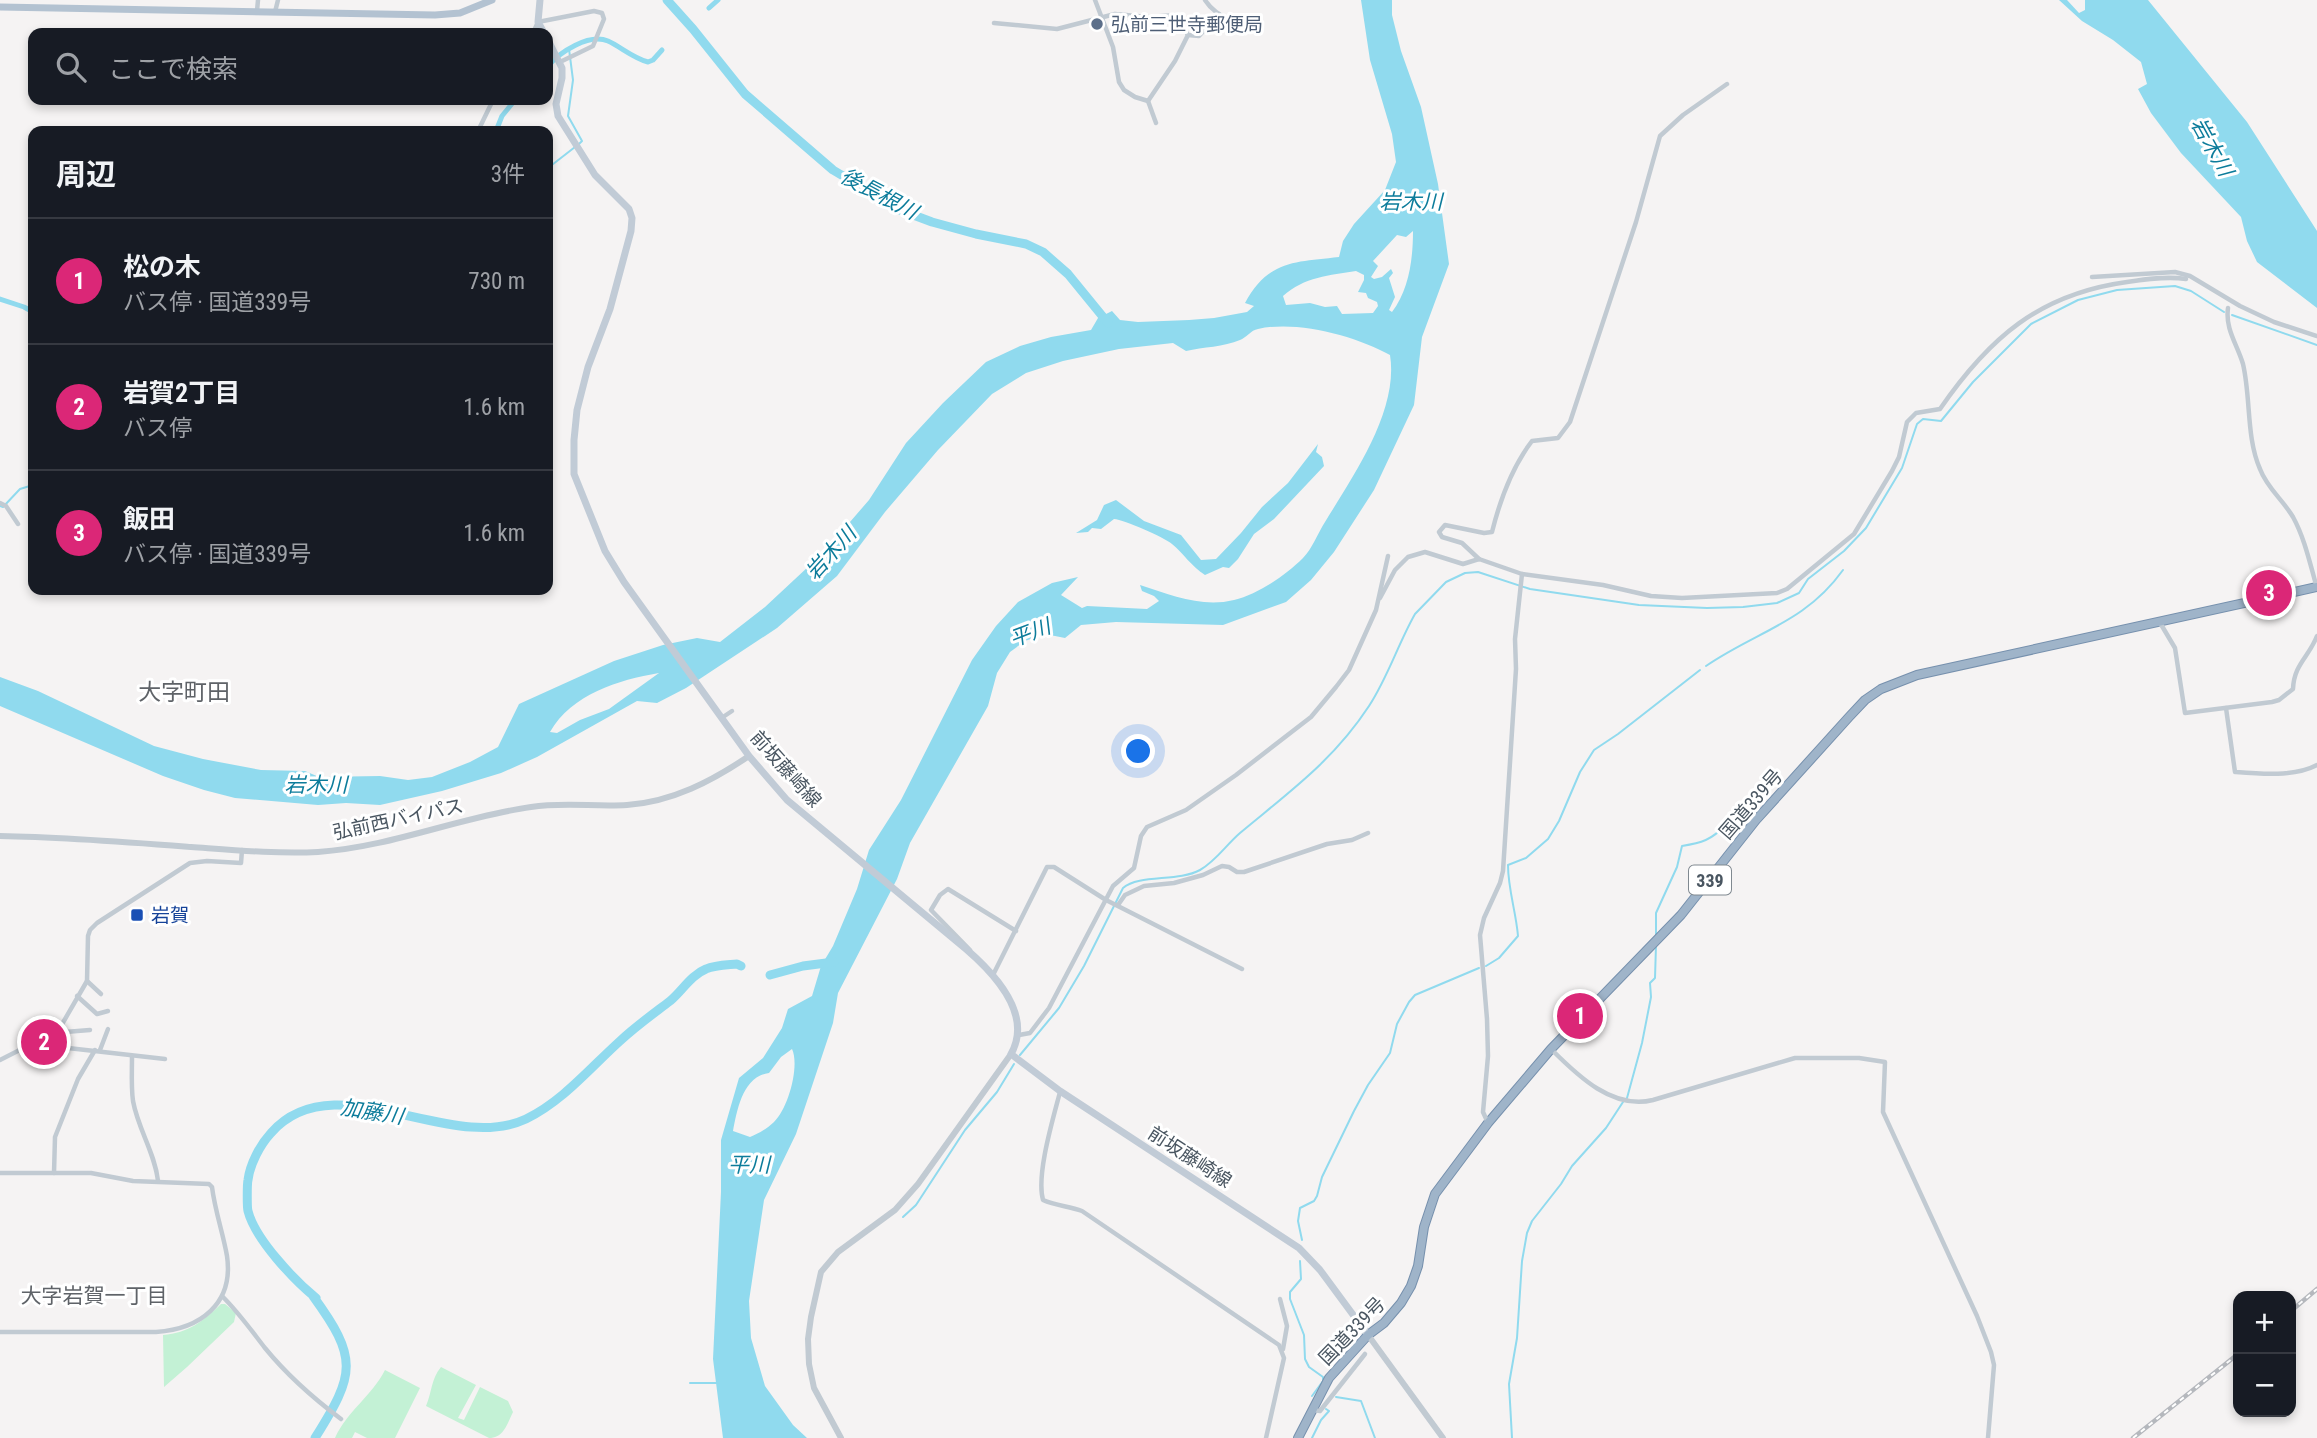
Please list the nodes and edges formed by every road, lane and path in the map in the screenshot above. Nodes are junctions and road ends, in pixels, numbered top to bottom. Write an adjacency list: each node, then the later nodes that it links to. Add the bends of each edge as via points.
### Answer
1 (258, 0): 8 (street)
2 (278, 0): 9 (street)
3 (492, 0): 9 (main road, via 450,14)
4 (540, 0): 12 (main road)
5 (1095, 0): 11 (street)
6 (1205, 0): 10 (street)
7 (0, 7): 8 (main road)
8 (257, 11): 9 (main road)
9 (275, 12)
10 (1219, 14): 16 (street); 17 (street, via 1199,36)
11 (1103, 17): 13 (street, via 1057,29); 17 (street, via 1177,15); 21 (street, via 1119,82 1124,90)
12 (538, 22): 14 (street); 15 (main road); 19 (street, via 598,11 604,15 594,43)
13 (994, 23)
14 (535, 28)
15 (541, 28)
16 (1246, 32)
17 (1188, 34): 21 (street)
18 (553, 49): 19 (main road)
19 (558, 58): 40 (main road, 前坂藤崎線, via 563,73 558,116 595,175 626,205 632,218 610,310 577,410 572,466 576,482 624,582)
20 (1727, 84): 32 (street, via 1660,136 1570,422 1558,438 1532,441 1525,450 1492,532 1446,525 1439,532 1462,543)
21 (1148, 101): 23 (street)
22 (491, 105): 24 (street)
23 (1156, 123)
24 (480, 126)
25 (2092, 277): 28 (street, via 2175,272 2274,322)
26 (2186, 279): 33 (street, via 2109,285 2057,301 2015,325 1992,344 1940,409 1916,412 1907,422 1899,457 1854,534 1787,589 1769,594 1651,596)
27 (2228, 308): 34 (street, via 2230,334 2242,360 2259,468 2300,531)
28 (2317, 336)
29 (0, 503): 30 (street)
30 (18, 524)
31 (1388, 556): 35 (street)
32 (1479, 559): 33 (street); 35 (street, via 1463,564 1425,552 1408,556)
33 (1522, 575): 68 (street, via 1503,871 1480,935 1488,1019 1483,1112)
34 (2317, 588): 36 (highway, 国道339号 / 339)
35 (1380, 598): 46 (street, via 1349,670 1311,717 1186,810 1147,827 1134,868 1113,886)
36 (2158, 620): 38 (street, via 2175,648 2185,713); 61 (highway, 国道339号 / 339, via 1917,675 1872,694 1756,820 1681,915)
37 (2317, 636): 38 (street, via 2295,671 2291,691 2272,702)
38 (2226, 708): 42 (street, via 2235,772 2303,772)
39 (732, 711): 40 (street)
40 (723, 717): 41 (main road, 前坂藤崎線)
41 (749, 756): 45 (street, 弘前西バイパス, via 703,784 650,802 509,810 366,846 281,853); 49 (main road, 前坂藤崎線, via 787,800)
42 (2317, 765)
43 (1368, 833): 47 (street, via 1244,872 1222,866 1174,883 1144,886 1125,894)
44 (0, 836): 45 (street, 弘前西バイパス)
45 (242, 850): 52 (street, via 242,863 190,863 97,923 88,936)
46 (1108, 901): 47 (street); 48 (street, via 1047,867); 58 (street, via 1049,1008 1030,1033)
47 (1118, 905): 50 (street)
48 (1016, 931): 49 (street, via 948,889 931,910); 51 (street)
49 (970, 952): 51 (main road, 前坂藤崎線)
50 (1242, 969)
51 (993, 975): 58 (main road, 前坂藤崎線, via 1014,1009)
52 (87, 981): 53 (street); 54 (street)
53 (101, 993)
54 (77, 996): 55 (street, via 93,1013); 59 (street, via 61,1026)
55 (108, 1011)
56 (108, 1029): 62 (street)
57 (90, 1030): 60 (street, via 65,1032)
58 (1019, 1035): 63 (main road)
59 (43, 1037): 60 (street); 66 (street)
60 (56, 1045): 62 (street)
61 (1551, 1049): 68 (highway, 国道339号 / 339); 84 (street, via 1574,1072 1620,1100 1635,1103 1795,1058 1885,1062 1883,1112 1991,1352 1994,1365)
62 (98, 1050): 64 (street); 70 (street, via 78,1079 55,1137)
63 (1011, 1055): 67 (main road, 前坂藤崎線); 80 (street, via 918,1184 895,1210 838,1252 821,1272 808,1339 809,1364 814,1388)
64 (132, 1056): 65 (street); 71 (street, via 133,1101 156,1161)
65 (164, 1059)
66 (0, 1060)
67 (1060, 1091): 75 (main road, 前坂藤崎線, via 1299,1248); 76 (street, via 1046,1151 1043,1200 1082,1211)
68 (1488, 1123): 75 (highway, 国道339号 / 339, via 1435,1194 1411,1286 1394,1313)
69 (0, 1173): 70 (street)
70 (54, 1173): 71 (street)
71 (158, 1181): 72 (street, via 204,1182 212,1187 227,1261)
72 (223, 1297): 74 (street, via 197,1322 171,1331); 79 (street, via 281,1366)
73 (1280, 1299): 76 (street, via 1287,1326)
74 (0, 1332)
75 (1368, 1335): 78 (highway, 国道339号 / 339, via 1329,1378); 83 (street)
76 (1282, 1350): 81 (street)
77 (1366, 1354): 78 (street, via 1320,1411)
78 (1313, 1410): 82 (highway, 国道339号 / 339)
79 (341, 1419)
80 (841, 1438)
81 (1266, 1438)
82 (1298, 1438)
83 (1443, 1438)
84 (1987, 1438)

